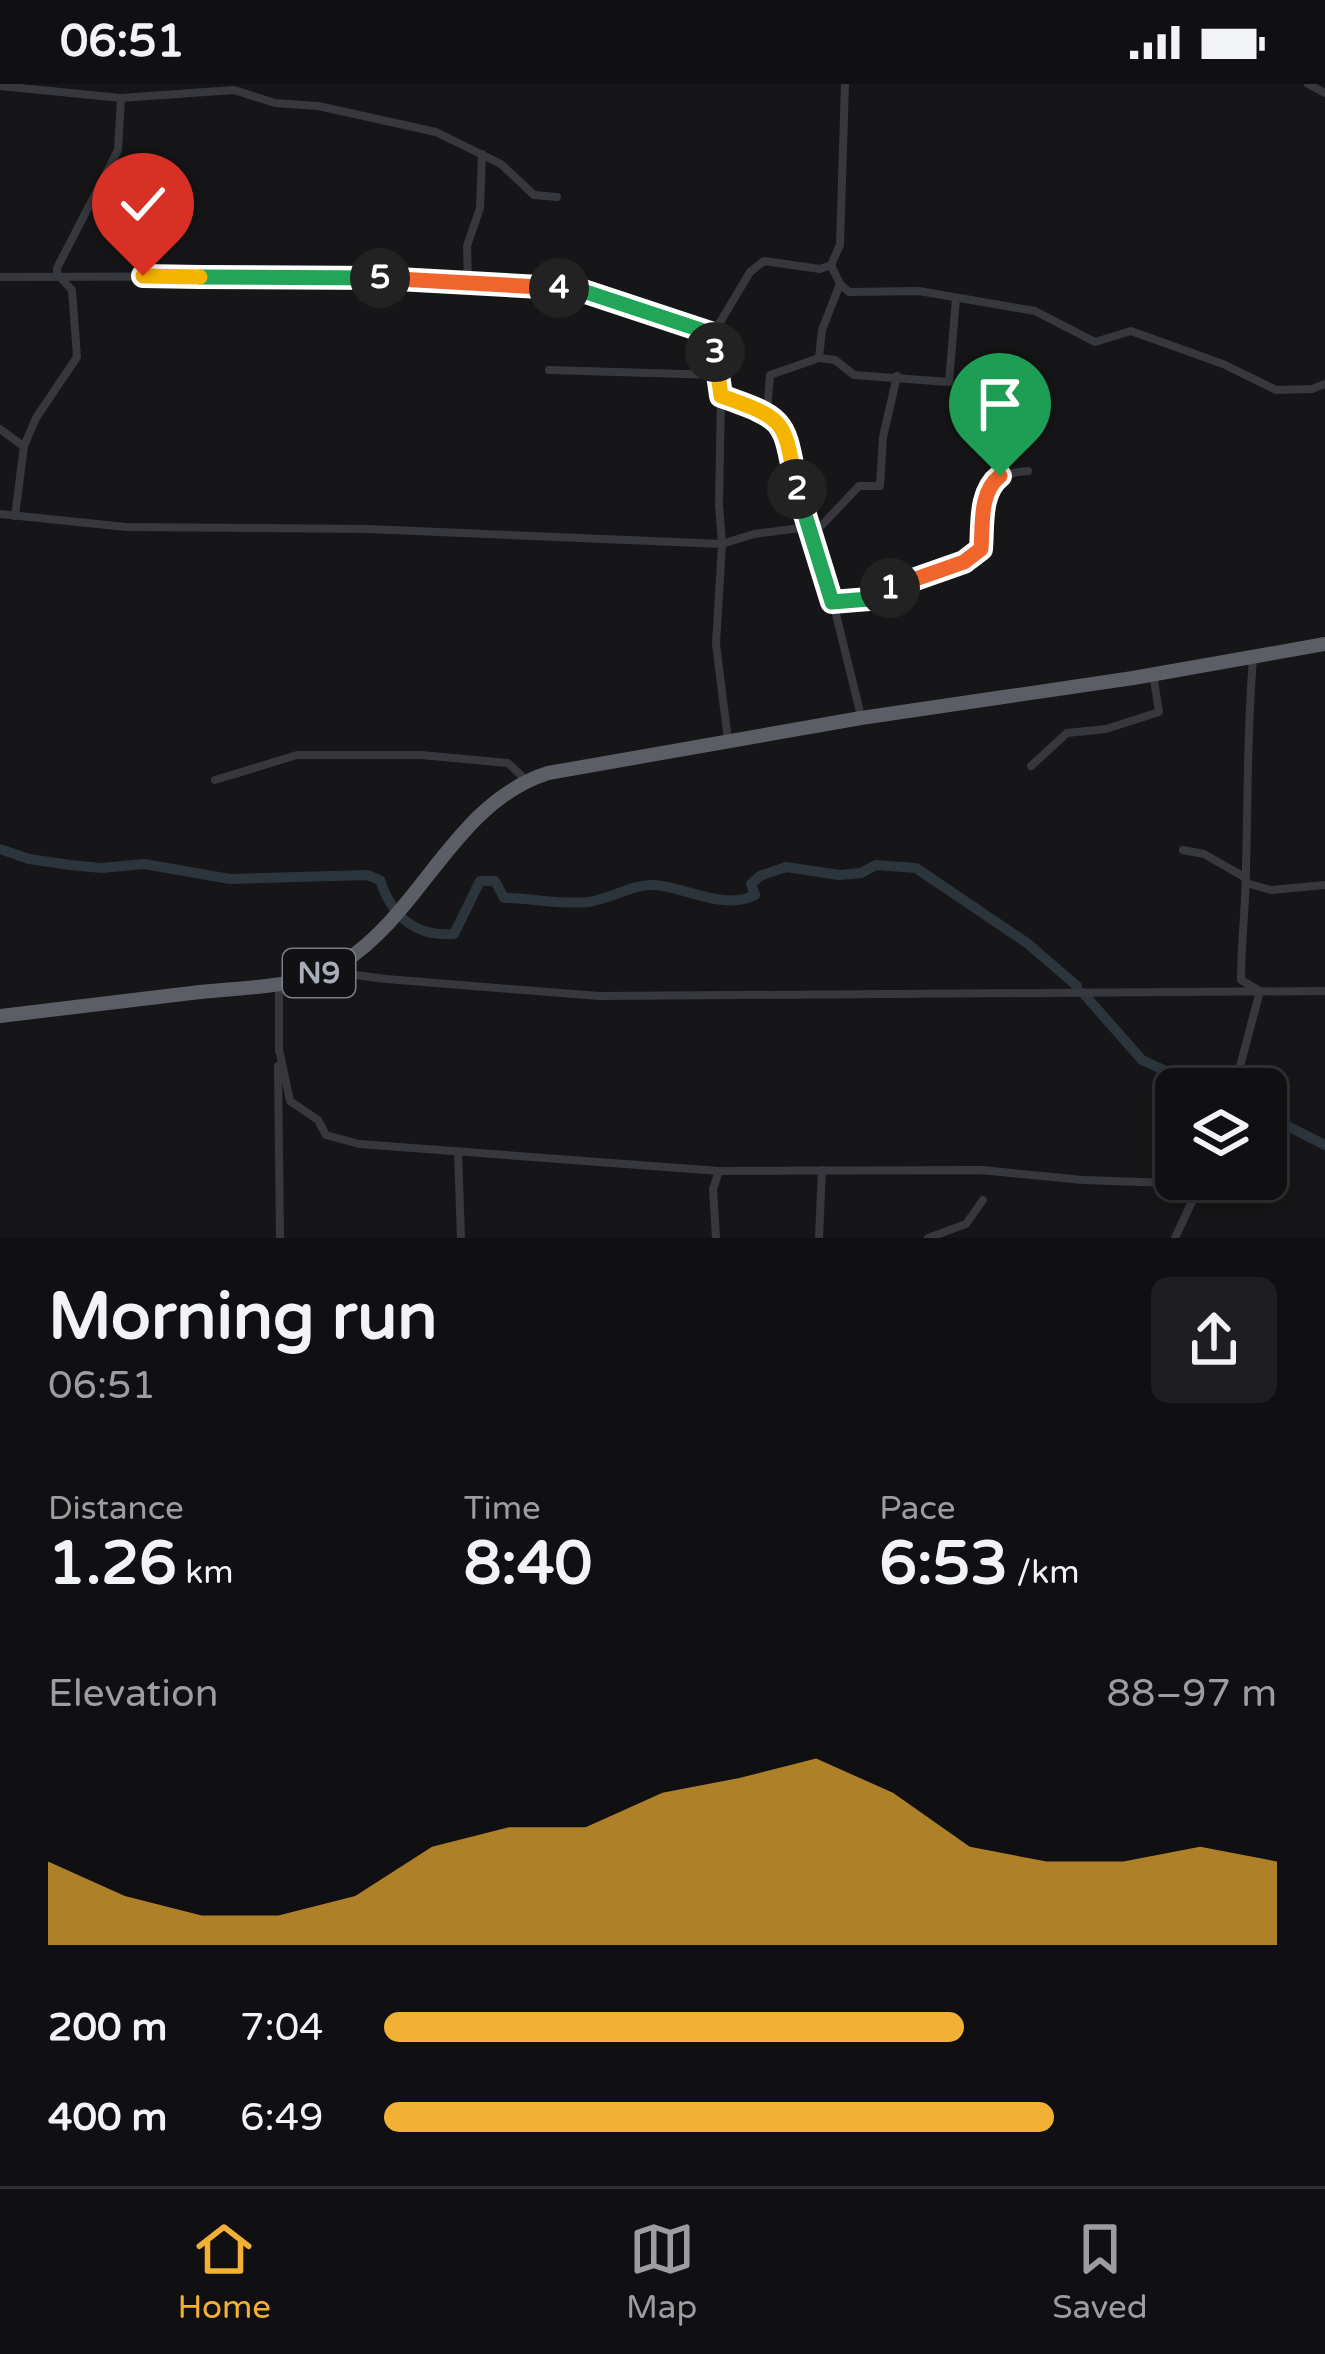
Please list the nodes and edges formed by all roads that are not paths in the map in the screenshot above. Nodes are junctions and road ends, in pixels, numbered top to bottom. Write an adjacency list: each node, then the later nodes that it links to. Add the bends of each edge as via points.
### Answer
1 (836, 84): 7 (street)
2 (849, 84): 7 (street)
3 (1308, 84): 5 (street)
4 (0, 86): 6 (street)
5 (1325, 93)
6 (122, 98): 8 (street, via 234,89 436,132); 12 (street, via 118,150 57,268)
7 (845, 99): 10 (street, via 840,245)
8 (482, 154): 9 (street, via 534,195); 13 (street)
9 (557, 197)
10 (831, 265): 14 (street); 16 (street, via 764,261)
11 (0, 278): 12 (street)
12 (65, 279): 13 (street, via 338,275); 25 (street, via 73,290 77,357)
13 (468, 283): 16 (street, via 577,289)
14 (840, 284): 15 (street, via 849,292); 17 (street)
15 (956, 298): 20 (street, via 949,382); 21 (street, via 1035,311 1095,343 1131,332 1276,390)
16 (713, 334): 19 (street)
17 (819, 358): 20 (street, via 854,375); 23 (street, via 770,375)
18 (549, 370): 19 (street)
19 (717, 375): 22 (street)
20 (897, 376): 29 (street, via 880,485 860,486)
21 (1325, 383)
22 (721, 396): 23 (street); 30 (street)
23 (767, 412): 29 (street, via 790,440)
24 (0, 429): 25 (street)
25 (24, 446): 28 (street)
26 (1028, 472): 31 (street, via 991,483 981,549 964,562 869,599)
27 (0, 514): 28 (street)
28 (16, 517): 30 (street)
29 (809, 529): 30 (street); 31 (street)
30 (722, 544): 37 (street, via 716,644)
31 (832, 602): 36 (street)
32 (1325, 639): 33 (highway, N9); 35 (highway, N9)
33 (1252, 657): 34 (highway, N9); 42 (street)
34 (1153, 674): 35 (highway, N9); 38 (street, via 1159,712 1067,733)
35 (1031, 692): 36 (highway, N9)
36 (861, 718): 37 (highway, N9)
37 (729, 741): 40 (highway, N9)
38 (1031, 766)
39 (214, 780): 40 (street, via 298,755 421,755 508,763)
40 (527, 781): 44 (highway, N9, via 482,813 381,930)
41 (1183, 850): 42 (street)
42 (1246, 880): 43 (street, via 1271,890); 46 (street, via 1241,980)
43 (1325, 885)
44 (338, 966): 45 (highway, N9); 46 (street, via 386,979 599,996)
45 (279, 982): 48 (highway, N9); 49 (street)
46 (1260, 991): 47 (street); 50 (street)
47 (1325, 991)
48 (0, 1016)
49 (279, 1049): 51 (street, via 290,1101 326,1135); 57 (street)
50 (1240, 1068)
51 (458, 1152): 53 (street); 58 (street)
52 (822, 1170): 53 (street); 54 (street, via 981,1169); 60 (street)
53 (719, 1172): 59 (street)
54 (1155, 1181)
55 (983, 1200): 61 (street, via 966,1224)
56 (1193, 1200): 62 (street)
57 (280, 1238)
58 (461, 1238)
59 (716, 1238)
60 (819, 1238)
61 (928, 1238)
62 (1175, 1238)

